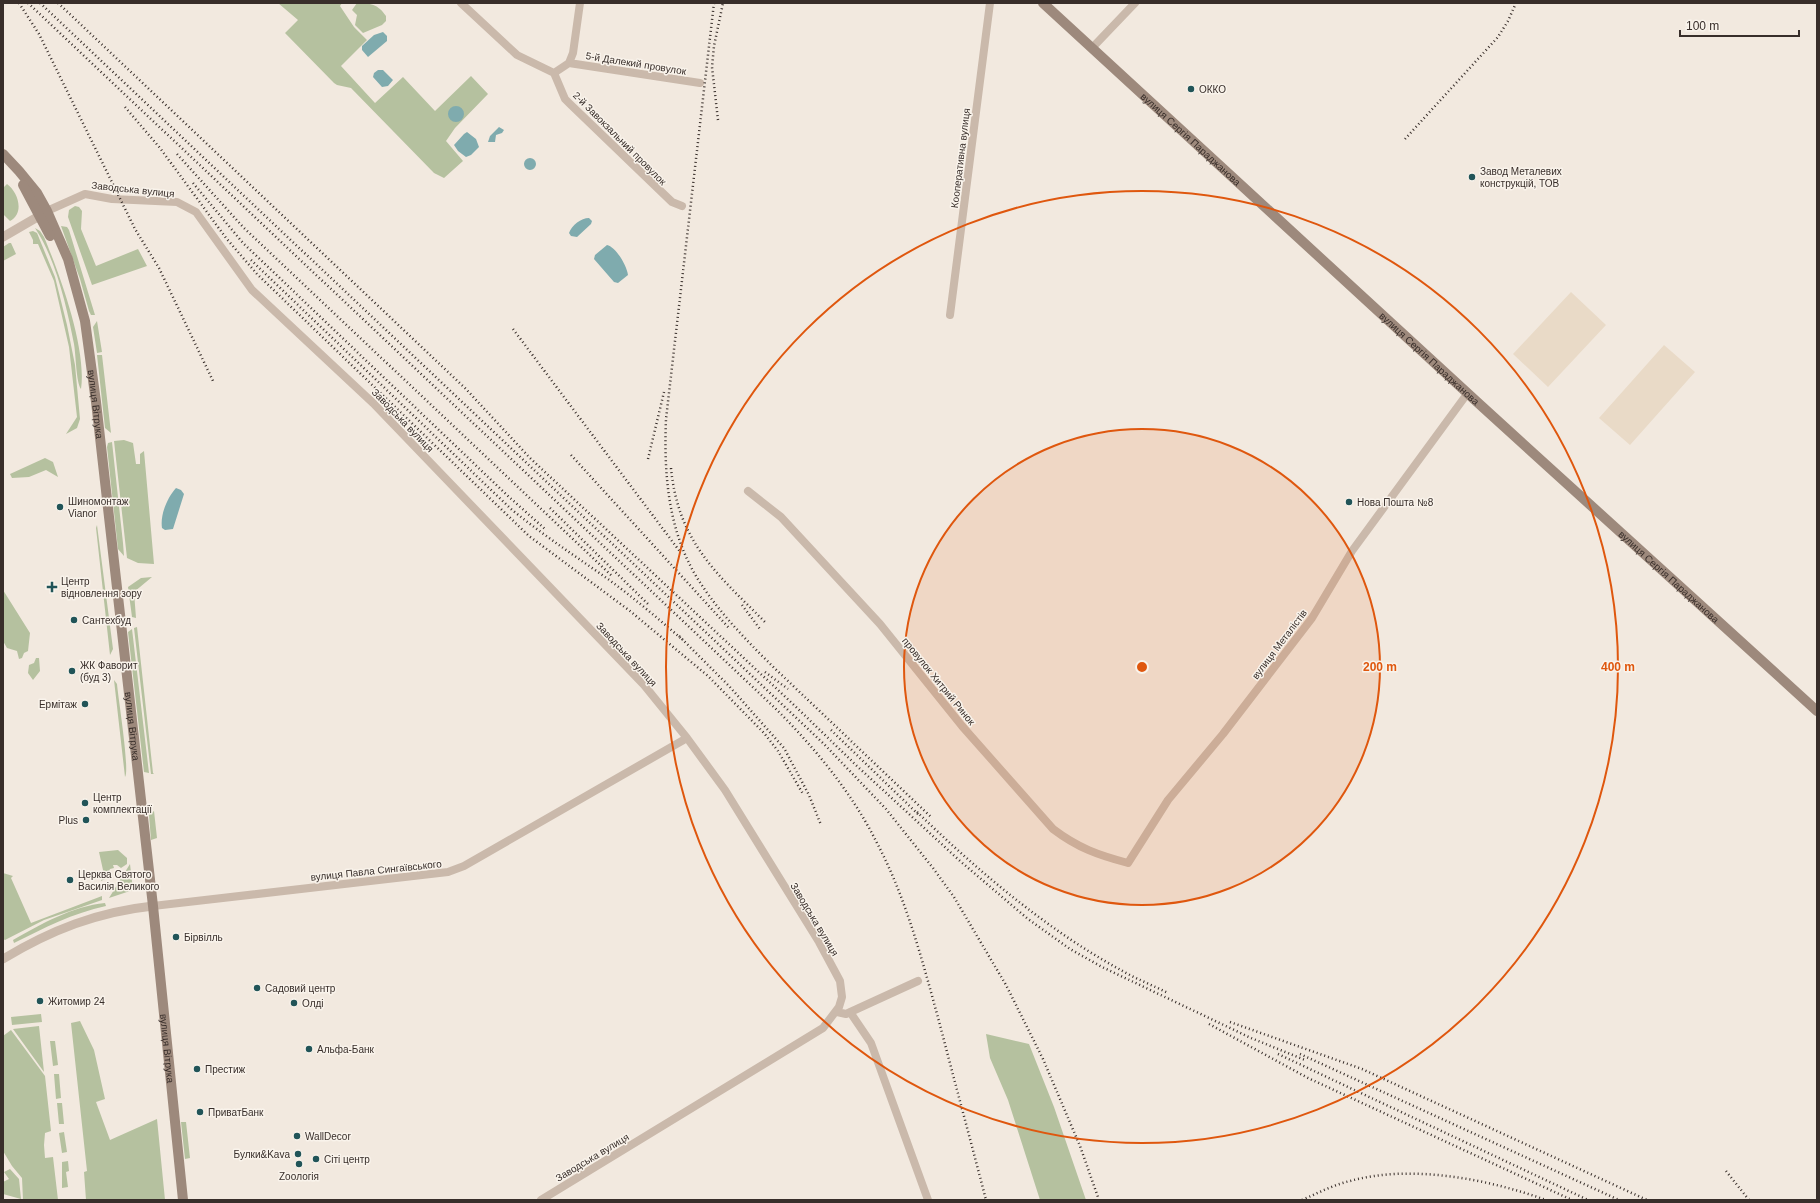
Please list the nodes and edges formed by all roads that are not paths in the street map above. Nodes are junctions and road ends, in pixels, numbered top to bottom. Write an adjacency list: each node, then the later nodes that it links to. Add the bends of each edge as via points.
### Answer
1 (461, 3): 8 (street, via 517,55)
2 (580, 3): 7 (street, via 573,53)
3 (990, 3): 15 (street, Кооперативна вулиця)
4 (1043, 3): 6 (main road, вулиця Сергія Параджанова)
5 (1135, 3): 6 (street)
6 (1092, 48): 16 (main road, вулиця Сергія Параджанова)
7 (569, 63): 8 (street); 9 (street, 5-й Далекий провулок)
8 (554, 73): 12 (street, 2-й Завокзальний провулок, via 565,99 672,202)
9 (700, 83)
10 (3, 154): 13 (main road, via 29,182)
11 (3, 162): 13 (main road)
12 (682, 206)
13 (44, 213): 14 (street); 19 (street, Заводська вулиця, via 85,194 177,202 196,212 252,290 373,403 644,685); 21 (main road, вулиця Вітрука, via 71,270 85,321 90,353)
14 (3, 237)
15 (950, 315)
16 (1467, 394): 18 (main road, вулиця Сергія Параджанова); 20 (street, вулиця Металістів, via 1352,551 1312,618 1223,734 1168,800)
17 (748, 491): 20 (street, провулок Хитрий Ринок, via 781,518 880,624 962,726 1054,829 1071,843 1107,858)
18 (1817, 711)
19 (687, 738): 21 (street, вулиця Павла Сингаївського, via 530,830 448,872); 24 (street, Заводська вулиця, via 725,790 826,955 841,986 842,997)
20 (1128, 863)
21 (150, 906): 22 (street, via 116,911 70,924); 26 (main road, вулиця Вітрука); 27 (main road, вулиця Вітрука)
22 (3, 959)
23 (918, 981): 25 (street)
24 (836, 1012): 25 (street); 28 (street, Заводська вулиця, via 822,1028)
25 (850, 1012): 29 (street, via 871,1043)
26 (178, 1200)
27 (183, 1200)
28 (540, 1200)
29 (928, 1200)

